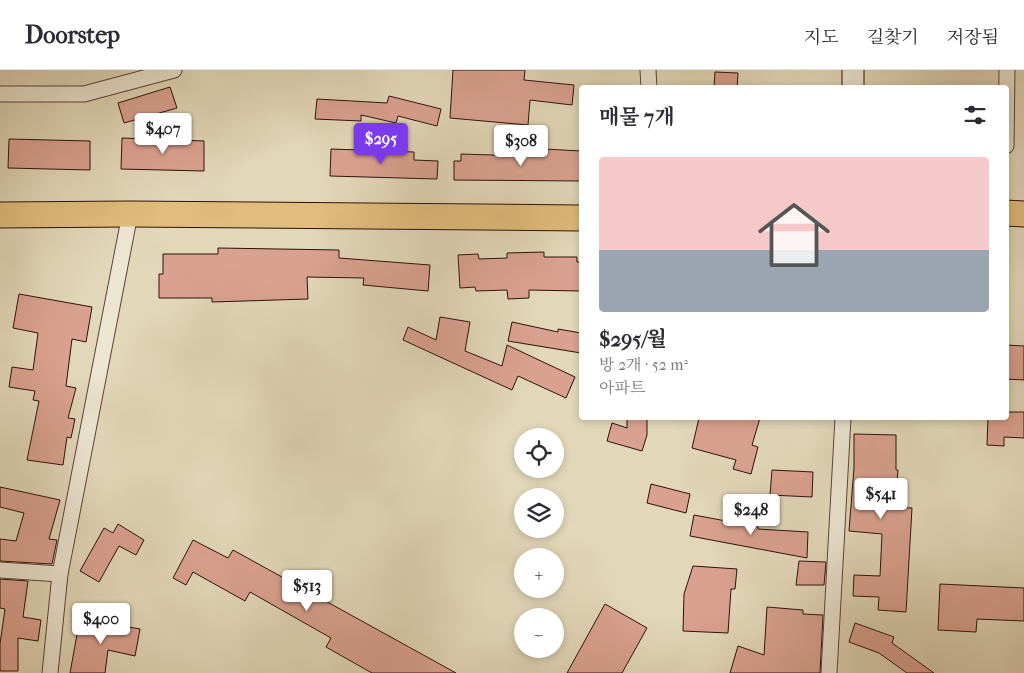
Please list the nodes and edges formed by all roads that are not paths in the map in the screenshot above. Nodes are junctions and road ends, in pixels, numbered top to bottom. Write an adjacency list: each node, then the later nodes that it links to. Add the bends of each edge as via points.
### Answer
1 (174, 70): 8 (street, via 84,94)
2 (648, 70): 5 (street)
3 (853, 70): 6 (main road)
4 (1006, 70): 7 (street)
5 (649, 85)
6 (853, 85)
7 (1006, 85)
8 (0, 94)
9 (1009, 213): 11 (main road)
10 (130, 214): 12 (main road); 13 (main road); 16 (street)
11 (1024, 214)
12 (0, 216)
13 (579, 218)
14 (842, 420): 18 (street)
15 (0, 570): 16 (street)
16 (60, 574): 17 (street)
17 (50, 673)
18 (829, 673)

